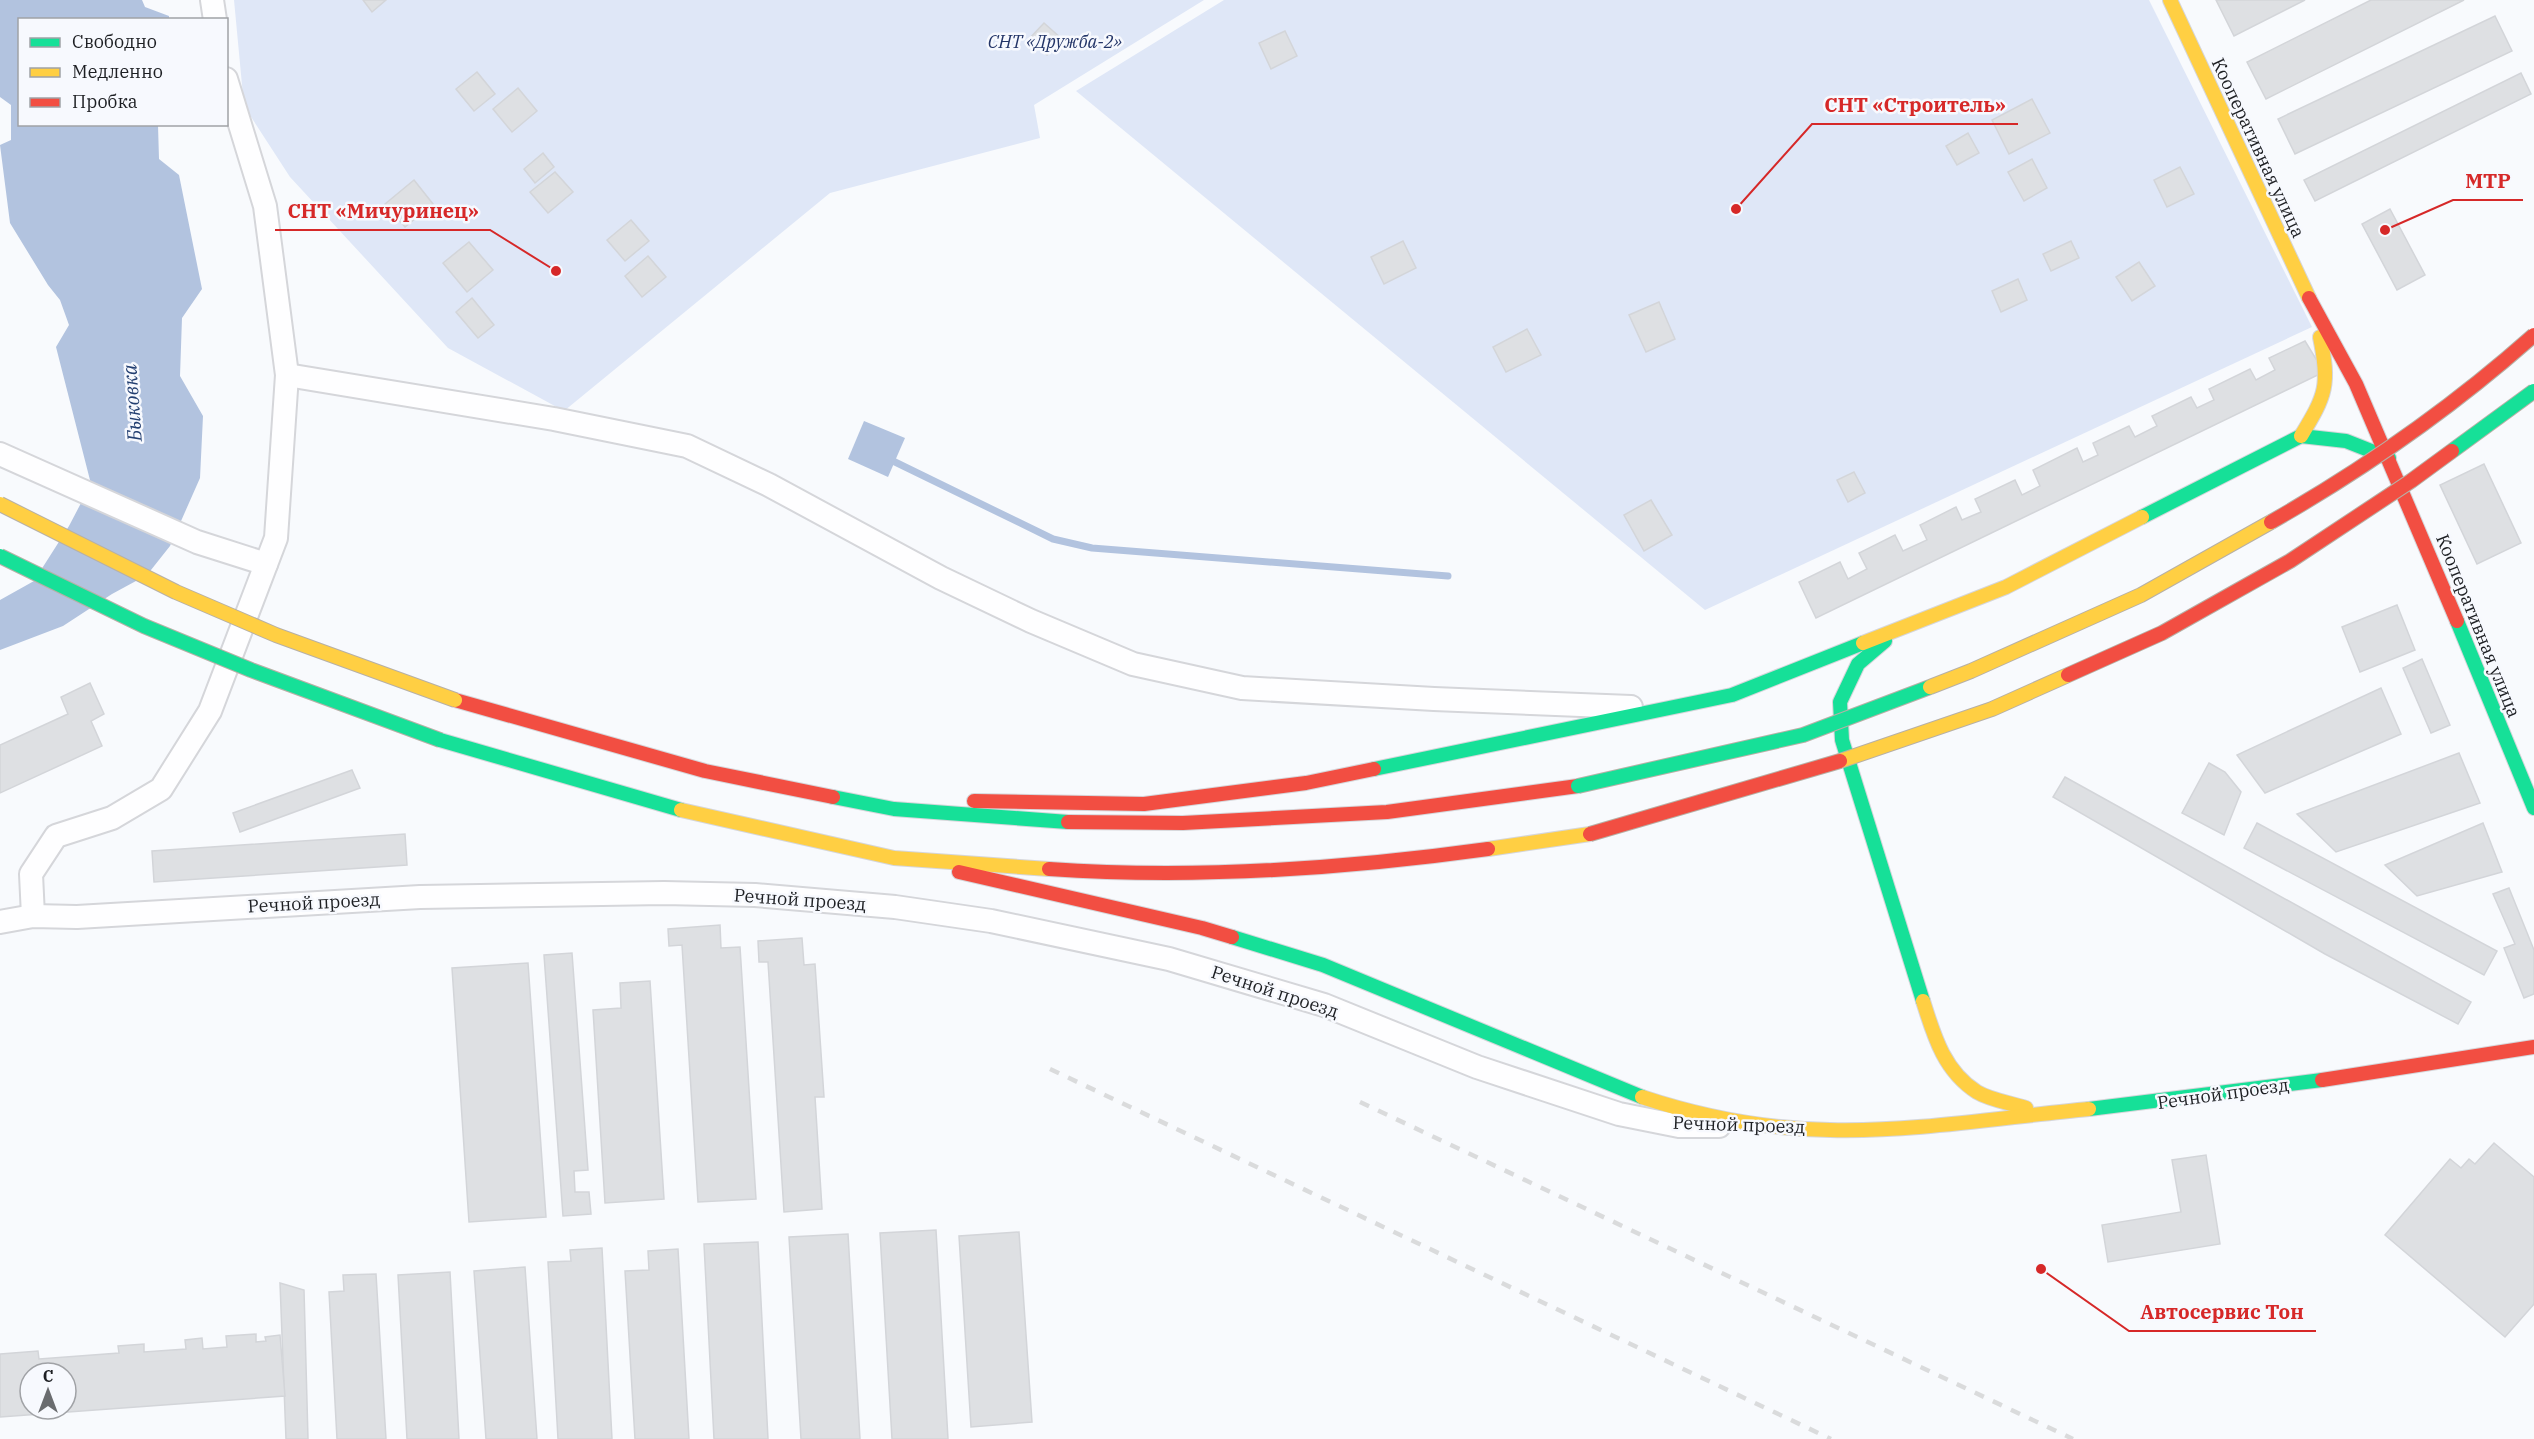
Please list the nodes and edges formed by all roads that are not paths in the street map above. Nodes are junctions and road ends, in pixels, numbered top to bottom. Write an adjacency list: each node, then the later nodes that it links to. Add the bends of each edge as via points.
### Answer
1 (212, 0): 3 (street)
2 (2170, 0): 5 (main road, Кооперативная улица)
3 (215, 18)
4 (228, 84): 7 (street, via 266,206)
5 (2314, 311): 9 (main road, via 2327,367 2327,387); 11 (main road, Кооперативная улица, via 2355,384)
6 (2534, 335): 17 (main road, bridge, via 2377,457 2141,595 1971,671 1803,735 1578,786 1387,812 1084,824 894,809)
7 (287, 375): 14 (street, via 276,535); 16 (street, via 554,419 687,446 769,485 941,578 1133,664 1242,688)
8 (2534, 391): 19 (main road, bridge, via 2411,481 2299,555 2162,633 1992,709 1818,768 1590,834 1401,861 1204,872 1097,872)
9 (2301, 436): 11 (main road, via 2357,442); 15 (main road, via 2006,587)
10 (0, 454): 14 (street, via 197,542)
11 (2389, 458): 18 (main road, Кооперативная улица)
12 (0, 504): 17 (main road, bridge, via 176,592 276,635 455,700 705,771)
13 (0, 556): 19 (main road, bridge, via 144,626 440,740 700,816)
14 (266, 564): 20 (street, via 210,711 161,789 112,818 57,836 31,874)
15 (1898, 630): 16 (main road, via 1732,696); 23 (main road, via 1858,664 1840,702 1842,740 1935,1038 1951,1070 1978,1093)
16 (1668, 708): 17 (main road, via 1306,783 1144,804)
17 (851, 800)
18 (2534, 808)
19 (894, 858): 24 (main road, via 1202,928 1323,965 1667,1106 1719,1118)
20 (33, 916): 21 (street, Речной проезд); 24 (street, Речной проезд, via 77,917 420,897 664,893 755,895 895,907 992,921 1169,959 1324,1005 1477,1067 1619,1114 1679,1126)
21 (0, 922)
22 (2534, 1047): 23 (main road, Речной проезд, via 2243,1092)
23 (2041, 1113): 24 (main road, Речной проезд, via 1860,1130)
24 (1795, 1127)

